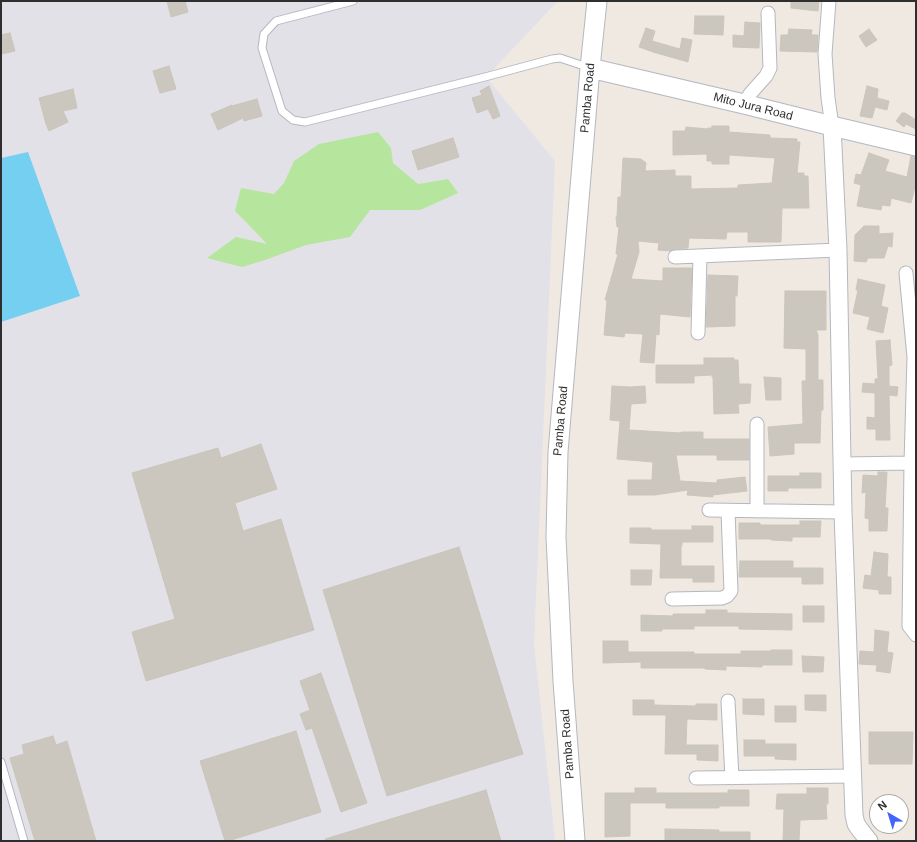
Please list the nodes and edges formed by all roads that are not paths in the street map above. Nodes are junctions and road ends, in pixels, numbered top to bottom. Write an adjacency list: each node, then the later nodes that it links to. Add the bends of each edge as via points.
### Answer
1 (352, 1): 5 (lane, via 276,21 264,34 262,48 282,111 293,120 305,122 552,59 560,58)
2 (597, 1): 5 (main road, Pamba Road)
3 (829, 1): 7 (street, via 826,54)
4 (768, 14): 6 (street, via 770,68)
5 (590, 68): 6 (main road, Mito Jura Road); 30 (main road, Pamba Road, via 558,452 556,537 563,682)
6 (744, 104): 7 (main road, Mito Jura Road)
7 (832, 126): 8 (main road, Mito Jura Road); 9 (street)
8 (916, 146)
9 (838, 250): 10 (street); 17 (street)
10 (700, 256): 11 (street); 13 (street)
11 (675, 257)
12 (906, 273): 14 (street)
13 (698, 333)
14 (915, 358): 16 (street)
15 (757, 424): 20 (street)
16 (911, 463): 17 (street); 23 (street, via 909,626)
17 (842, 464): 21 (street)
18 (709, 510): 19 (street)
19 (728, 511): 20 (street); 22 (street, via 731,591 728,596)
20 (757, 511): 21 (street)
21 (843, 512): 26 (street)
22 (672, 599)
23 (916, 635)
24 (728, 701): 28 (street)
25 (1, 762): 29 (lane)
26 (853, 776): 28 (street); 31 (street, via 856,824)
27 (696, 778): 28 (street)
28 (732, 778)
29 (24, 841)
30 (575, 841)
31 (869, 841)

